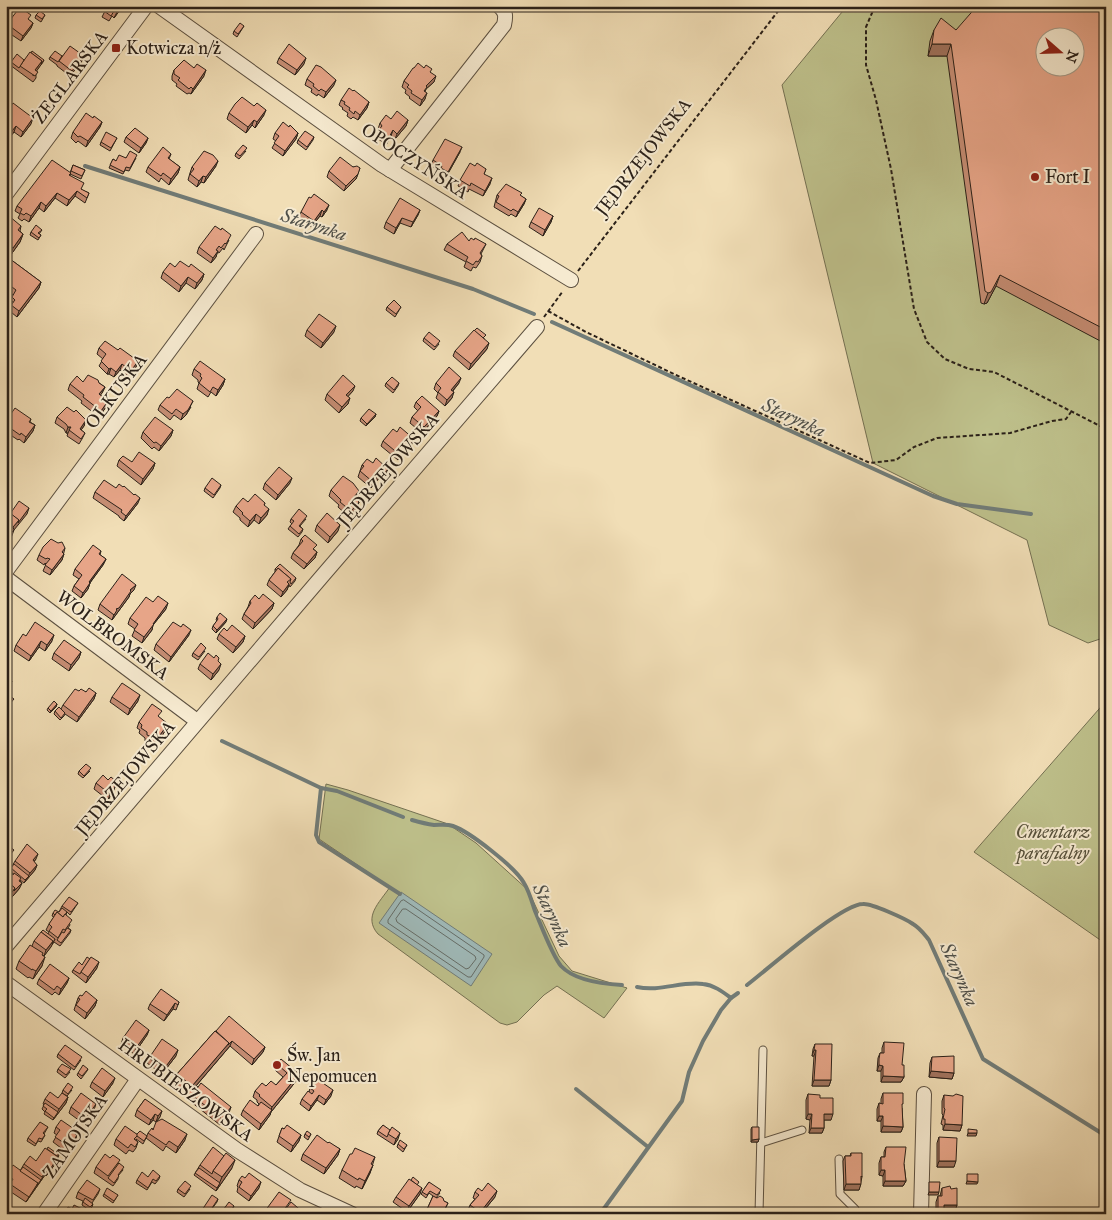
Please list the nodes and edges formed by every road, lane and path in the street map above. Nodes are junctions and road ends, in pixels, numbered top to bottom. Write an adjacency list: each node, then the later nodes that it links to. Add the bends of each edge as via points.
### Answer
1 (146, 6): 7 (street, ŻEGLARSKA)
2 (159, 6): 6 (street, OPOCZYŃSKA)
3 (499, 6): 6 (street, via 506,17 504,25)
4 (782, 6): 9 (path, JĘDRZEJOWSKA)
5 (875, 6): 12 (path, via 866,26 866,65 891,169 914,309 927,342 946,360 969,369 994,372)
6 (390, 170): 9 (street, OPOCZYŃSKA)
7 (6, 194)
8 (256, 234): 14 (street, OLKUSKA)
9 (571, 280): 10 (path, JĘDRZEJOWSKA)
10 (548, 311): 11 (path, JĘDRZEJOWSKA); 12 (path, via 676,375 870,463 896,460 914,447 937,438 1010,433 1066,419)
11 (537, 327): 16 (street, JĘDRZEJOWSKA)
12 (1071, 412): 13 (path)
13 (1106, 429)
14 (6, 571)
15 (6, 578): 16 (street, WOLBROMSKA)
16 (197, 722): 17 (street, JĘDRZEJOWSKA)
17 (6, 946)
18 (6, 983): 20 (street, HRUBIESZOWSKA)
19 (763, 1050): 23 (lane)
20 (138, 1079): 25 (street, ZAMOJSKA); 26 (street, HRUBIESZOWSKA, via 237,1150 300,1190)
21 (924, 1094): 29 (street)
22 (802, 1130): 23 (lane)
23 (761, 1143): 27 (lane)
24 (839, 1159): 28 (lane, via 840,1194)
25 (44, 1214)
26 (352, 1214)
27 (759, 1214)
28 (857, 1214)
29 (921, 1214)

